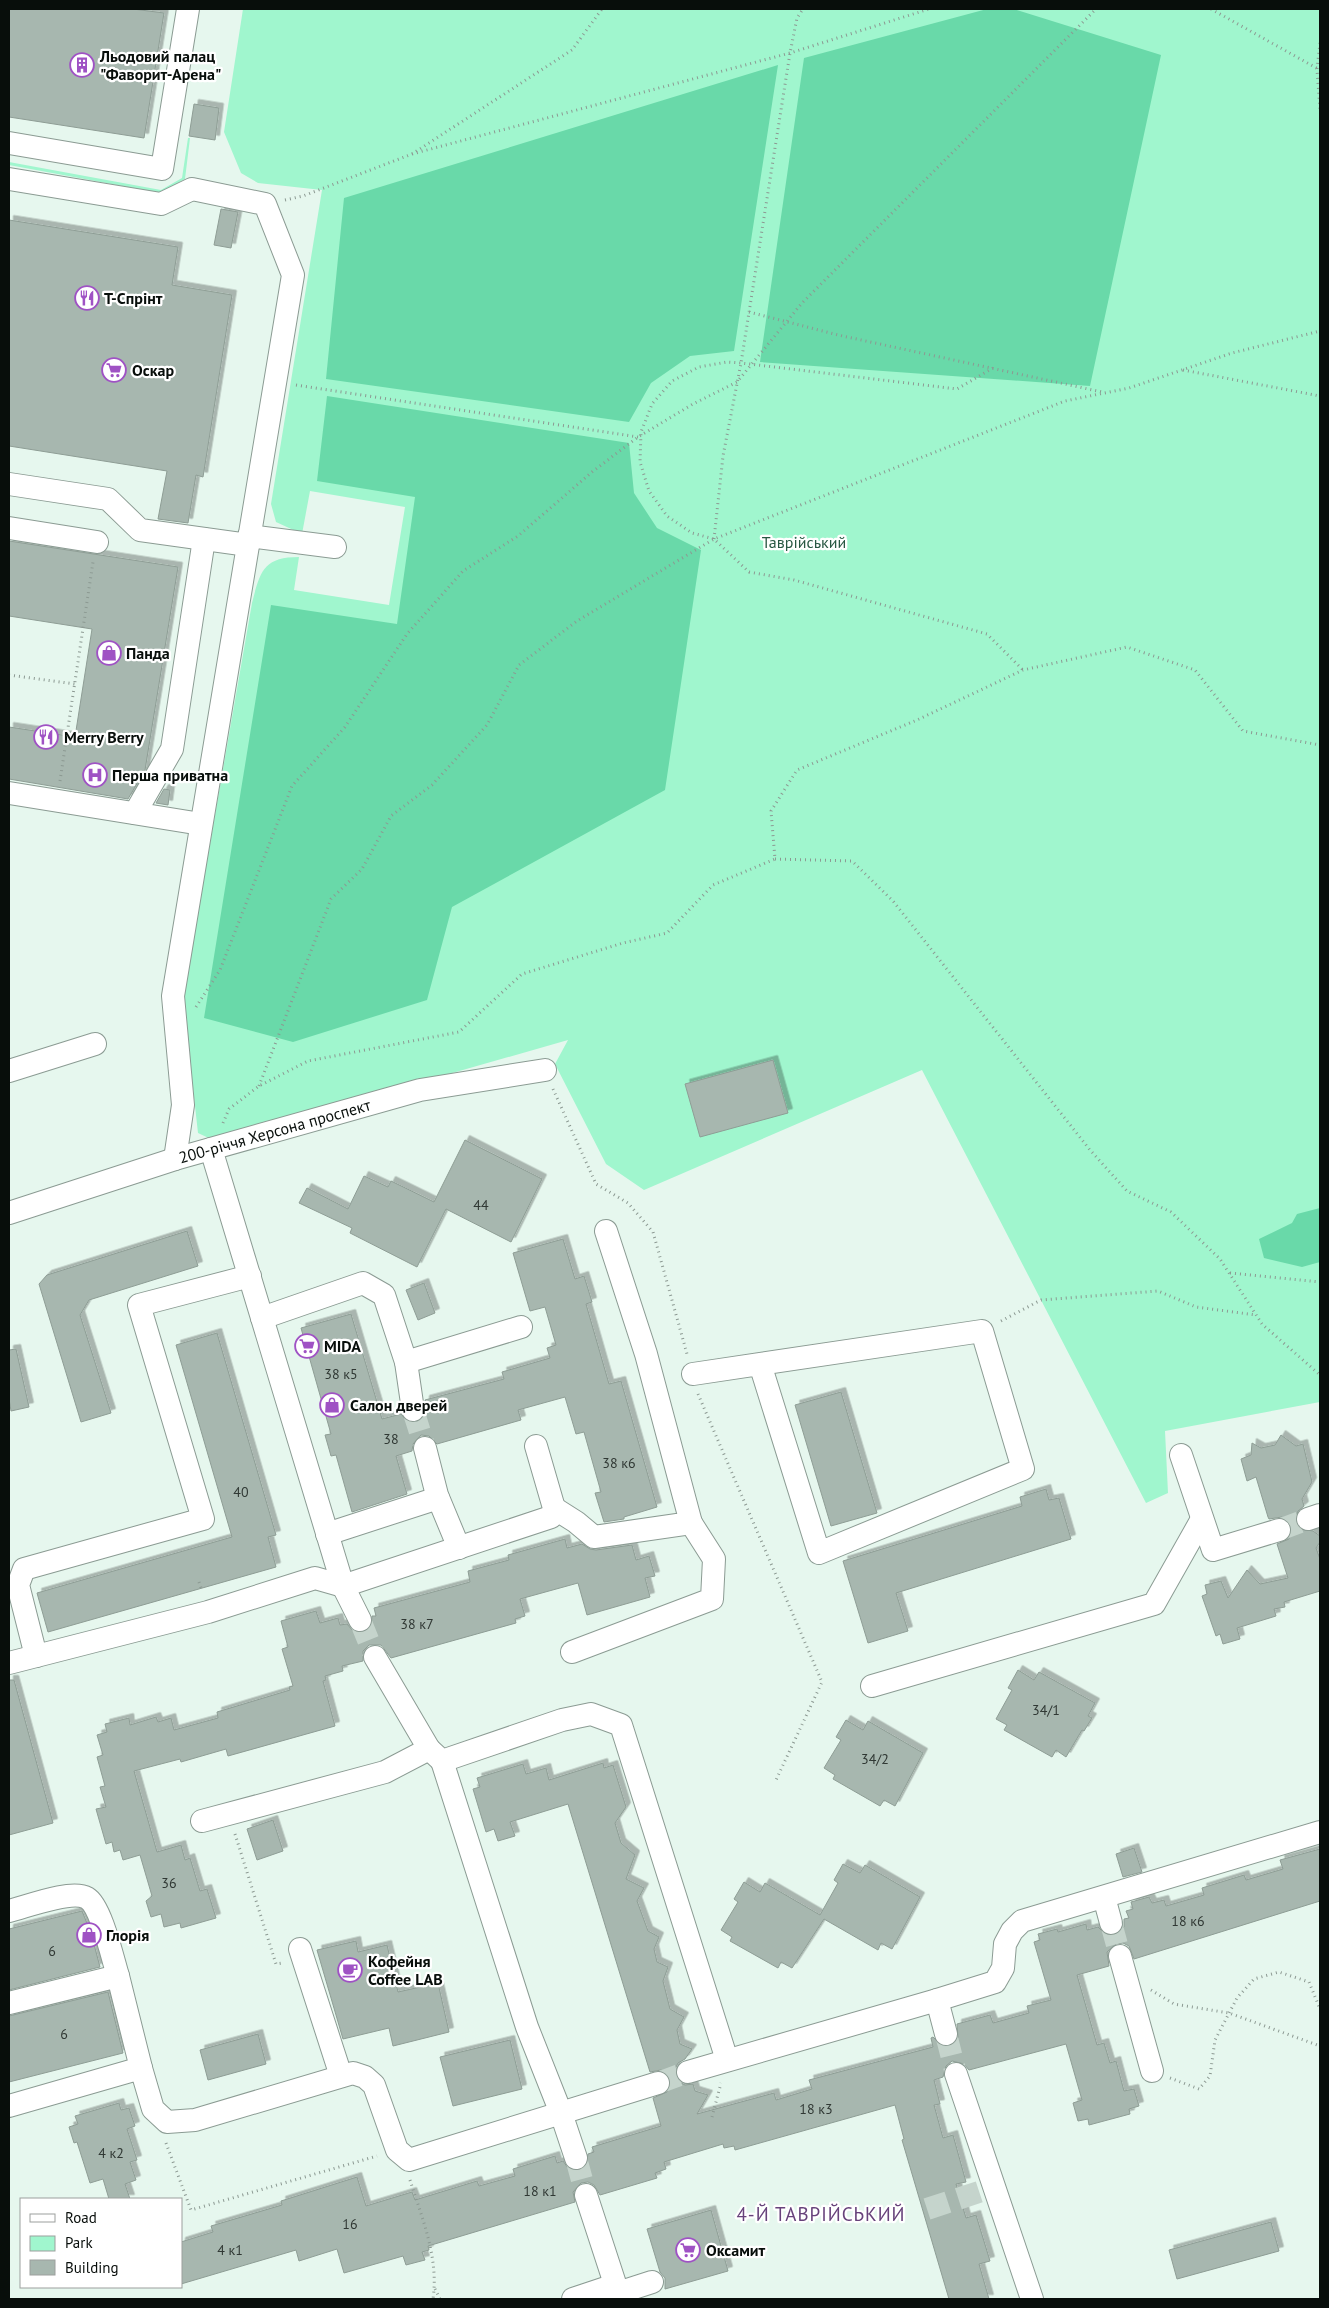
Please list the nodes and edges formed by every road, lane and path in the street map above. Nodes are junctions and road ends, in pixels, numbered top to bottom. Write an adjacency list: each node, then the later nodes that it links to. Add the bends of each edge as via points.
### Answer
1 (188, 9): 11 (street, via 162,169)
2 (602, 9): 12 (path, via 572,50)
3 (803, 9): 8 (path, via 797,18)
4 (929, 9): 8 (path)
5 (1096, 9): 16 (path, via 802,303)
6 (1211, 9): 9 (path)
7 (1320, 43): 9 (path)
8 (790, 53): 12 (path); 15 (path)
9 (1319, 70): 10 (path)
10 (1320, 110)
11 (9, 143)
12 (412, 154): 14 (path, via 303,196)
13 (9, 179): 14 (street, via 161,204 192,189)
14 (265, 204): 22 (street, via 293,275)
15 (749, 312): 16 (path); 18 (path)
16 (787, 322): 19 (path); 20 (path)
17 (1320, 332): 21 (path, via 1232,353)
18 (741, 363): 19 (path); 23 (path); 26 (path, via 699,367 672,381 652,404)
19 (752, 364): 20 (path, via 957,389); 23 (path)
20 (992, 368): 24 (path)
21 (1183, 370): 24 (path); 25 (path)
22 (275, 382): 26 (path); 31 (street)
23 (737, 382): 26 (path); 30 (path, via 723,456)
24 (1105, 393): 30 (path, via 1065,401)
25 (1320, 396)
26 (640, 436): 30 (path, via 640,462 649,491 667,516 692,533); 43 (path, via 592,472 518,536 464,571 407,634 345,727 292,786 220,970)
27 (9, 484): 29 (street, via 108,499 140,530)
28 (9, 528): 32 (street)
29 (204, 539): 31 (street); 40 (street, via 172,749)
30 (714, 539): 34 (path, via 748,572 794,580 987,634); 47 (path, via 577,621 519,665 487,725 432,784 391,816 362,869 332,899)
31 (249, 541): 33 (street); 41 (street)
32 (97, 542): 36 (path)
33 (335, 548)
34 (1023, 670): 37 (path, via 1127,647 1194,670 1243,731); 42 (path, via 917,720 797,770 771,811)
35 (9, 675): 36 (path)
36 (75, 684): 39 (path)
37 (1320, 745)
38 (9, 793): 39 (street)
39 (56, 801): 40 (street)
40 (135, 814): 41 (street)
41 (201, 824): 43 (street, via 172,996)
42 (776, 859): 47 (path, via 714,885 667,933 522,974 459,1032 308,1061); 52 (path, via 852,862 893,901 1090,1150 1127,1191 1171,1212 1220,1259)
43 (176, 1036): 49 (street, via 184,1105)
44 (95, 1044): 46 (street)
45 (545, 1070): 48 (street, 200-річчя Херсона проспект, via 420,1090); 61 (path, via 596,1184 628,1203 653,1232)
46 (9, 1072)
47 (259, 1086): 48 (path, via 230,1109)
48 (211, 1149): 49 (street, 200-річчя Херсона проспект); 53 (street)
49 (175, 1159): 50 (street, 200-річчя Херсона проспект)
50 (9, 1213)
51 (606, 1231): 70 (street, via 646,1354)
52 (1229, 1273): 54 (path); 55 (path)
53 (250, 1276): 56 (street); 77 (street, via 139,1305 203,1520 24,1568 18,1585)
54 (1320, 1282)
55 (1256, 1315): 58 (path, via 1196,1307 1158,1291 1041,1300); 62 (path)
56 (262, 1318): 59 (street, via 363,1283 384,1295); 72 (street)
57 (521, 1326): 59 (street)
58 (982, 1331): 60 (street); 60 (street, via 1023,1469 819,1553)
59 (406, 1362): 63 (street)
60 (760, 1364): 61 (street)
61 (692, 1374): 82 (path, via 822,1682)
62 (1320, 1375)
63 (413, 1410)
64 (536, 1446): 68 (street)
65 (425, 1448): 67 (street)
66 (1181, 1455): 69 (street)
67 (438, 1498): 72 (street); 73 (street)
68 (554, 1508): 70 (street, via 594,1537); 73 (street, via 551,1517)
69 (1202, 1519): 71 (street, via 1213,1550); 80 (street, via 1154,1604)
70 (691, 1523): 76 (street, via 714,1559 712,1599)
71 (1279, 1530)
72 (327, 1534): 74 (street)
73 (459, 1548): 74 (street)
74 (343, 1586): 75 (street); 77 (street, via 315,1578 208,1612)
75 (360, 1620)
76 (572, 1652)
77 (36, 1656): 79 (street)
78 (375, 1657): 81 (street)
79 (9, 1664)
80 (872, 1686)
81 (436, 1755): 83 (street); 98 (street, via 590,1714 621,1725); 107 (street, via 527,2027)
82 (776, 1780)
83 (228, 1814): 84 (street); 89 (path, via 276,1964)
84 (202, 1821)
85 (1320, 1832): 86 (street)
86 (1104, 1896): 88 (street); 92 (street, via 1022,1921 1005,1944 1003,1968 994,1982)
87 (9, 1911): 91 (street, via 69,1895 87,1898 99,1918)
88 (1110, 1923)
89 (302, 1955): 103 (street)
90 (1123, 1965): 95 (path, via 1174,2004); 100 (street)
91 (118, 1976): 93 (street); 99 (street)
92 (937, 2000): 96 (street); 98 (street)
93 (9, 2002)
94 (1320, 2009): 95 (path, via 1309,1982 1279,1972 1254,1979)
95 (1229, 2013): 97 (path); 100 (path, via 1215,2040 1210,2076 1198,2089)
96 (946, 2034)
97 (1320, 2046)
98 (727, 2060): 101 (street); 108 (path)
99 (141, 2068): 105 (street); 106 (street)
100 (1152, 2071)
101 (688, 2072)
102 (956, 2074): 118 (street)
103 (341, 2076): 106 (street, via 196,2120 167,2122); 109 (street, via 353,2073 374,2085)
104 (658, 2083): 107 (street)
105 (9, 2106)
106 (153, 2109): 109 (path, via 191,2210)
107 (561, 2113): 109 (street, via 430,2156 409,2160); 110 (street)
108 (712, 2117)
109 (400, 2154): 113 (path, via 432,2250)
110 (576, 2158)
111 (586, 2195): 114 (street)
112 (652, 2282): 114 (street)
113 (435, 2289): 115 (path); 116 (path)
114 (618, 2292): 117 (street)
115 (433, 2299)
116 (440, 2299)
117 (573, 2299)
118 (1032, 2299)

